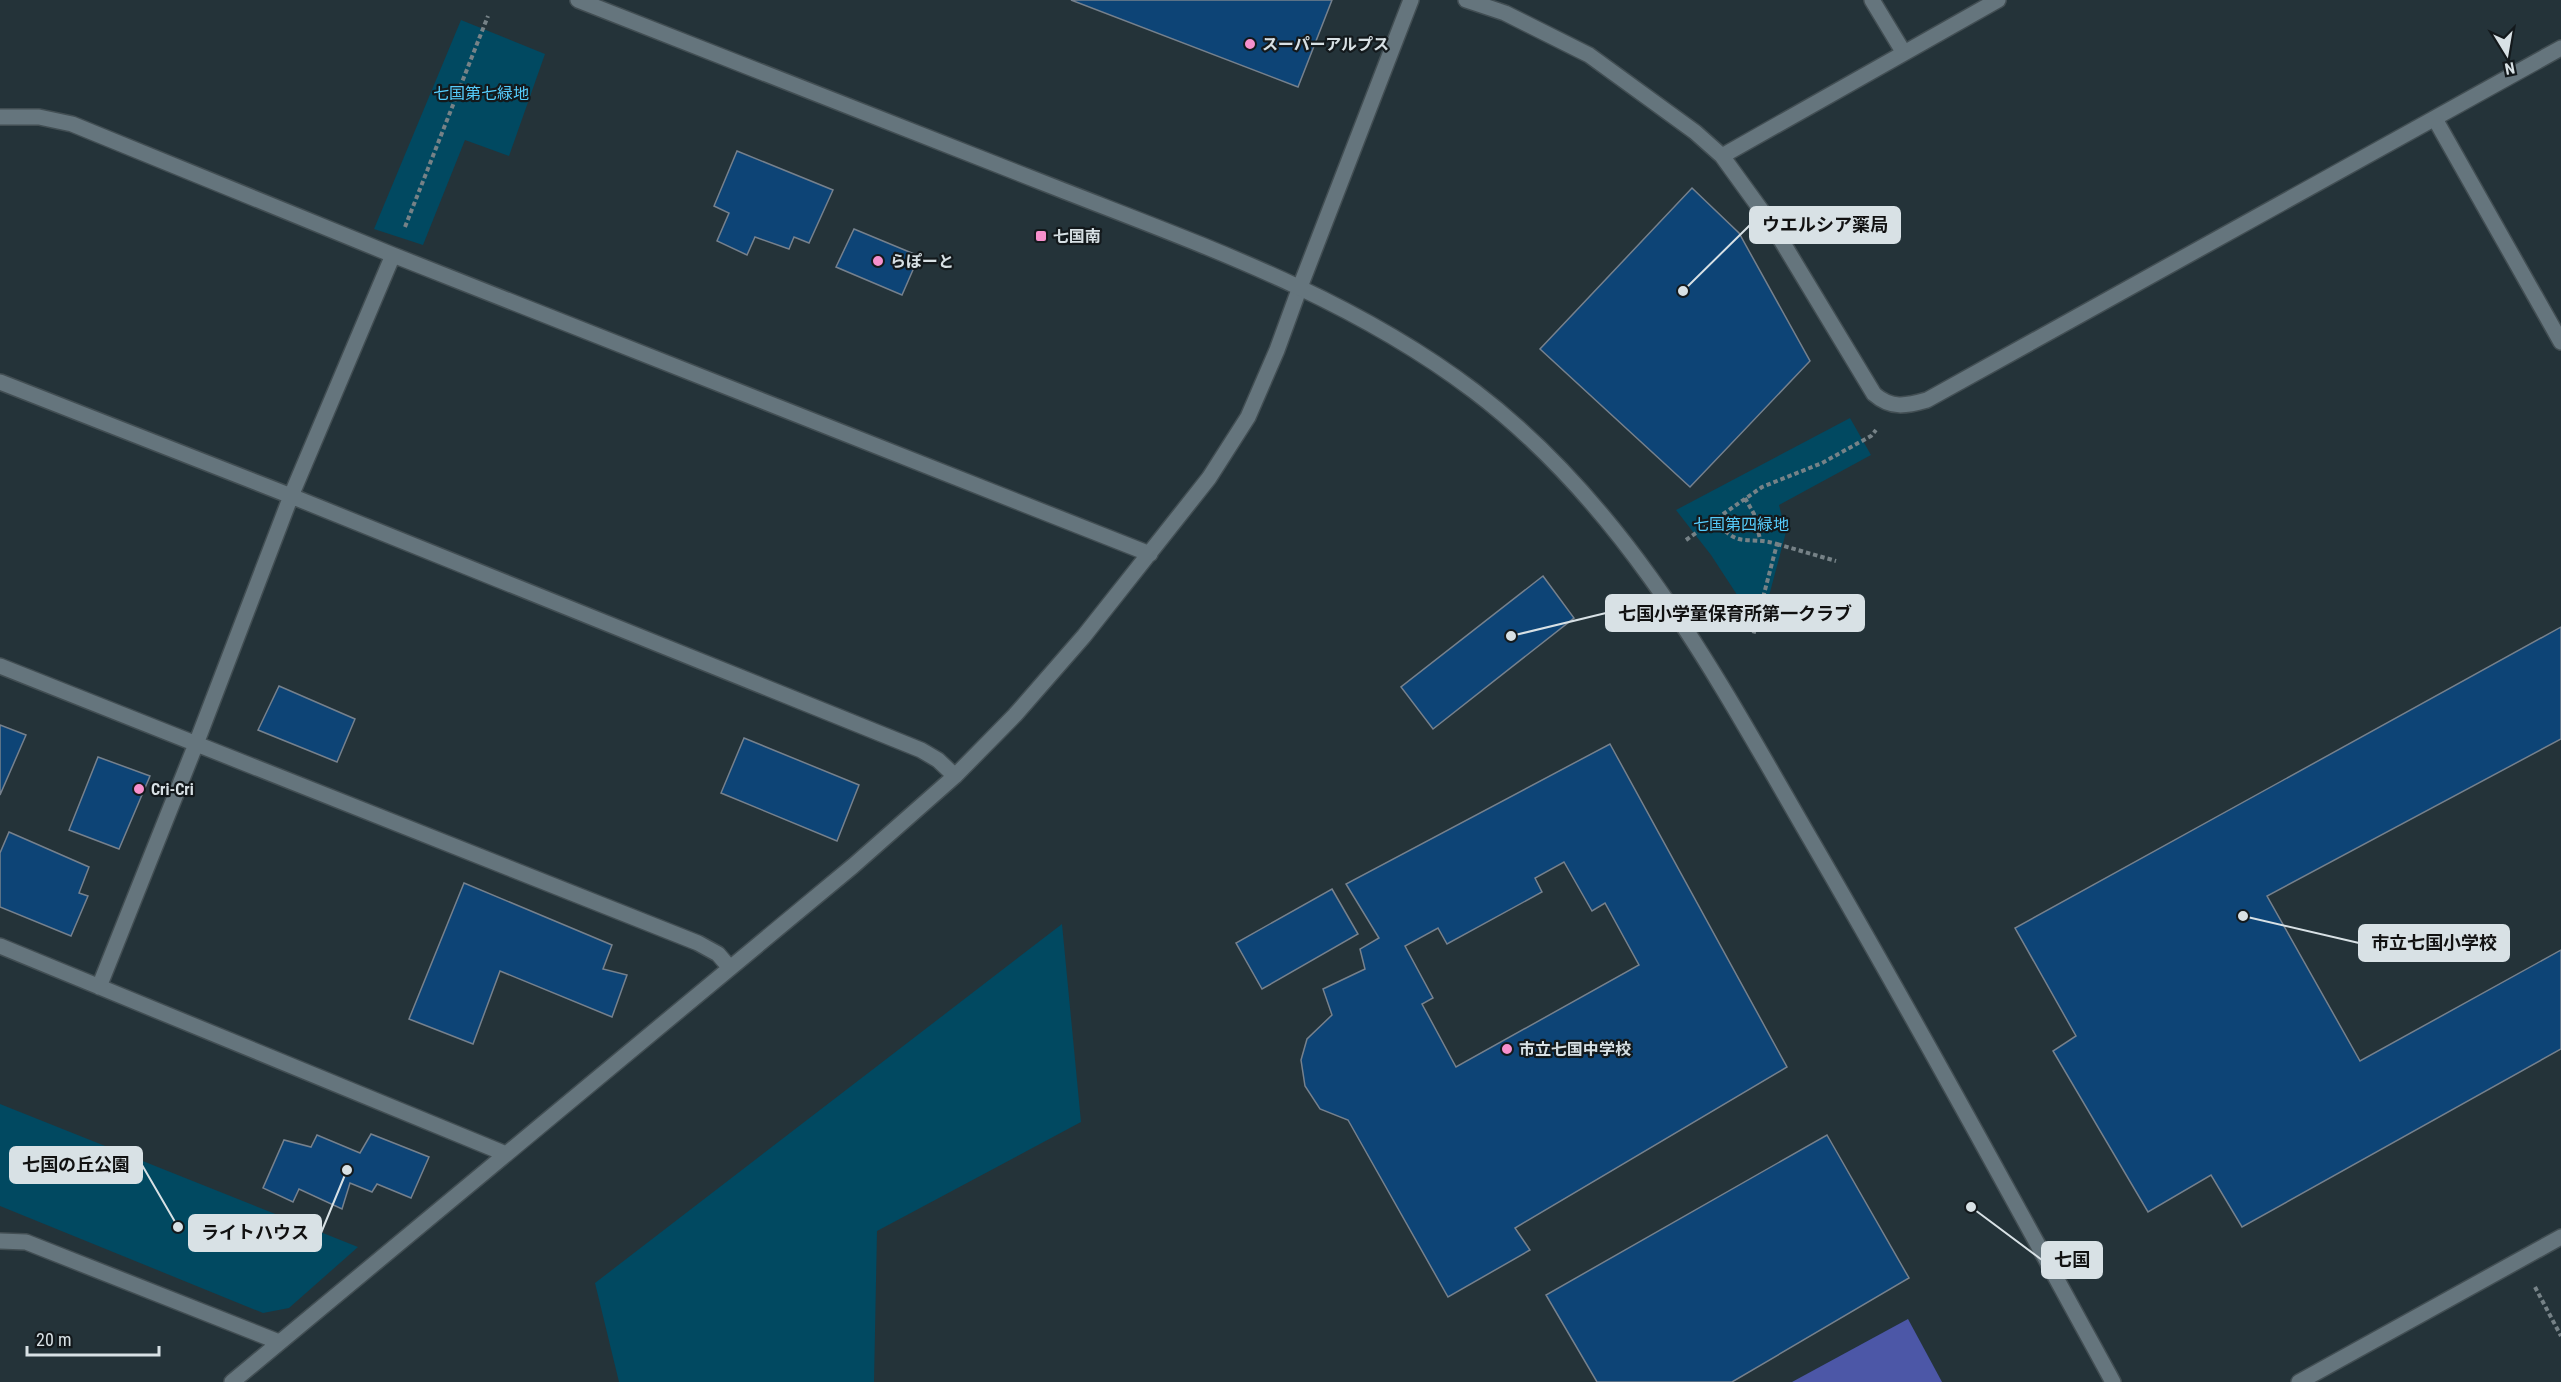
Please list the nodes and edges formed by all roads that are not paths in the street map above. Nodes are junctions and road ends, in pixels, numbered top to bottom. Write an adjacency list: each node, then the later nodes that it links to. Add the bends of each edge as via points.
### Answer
1 (578, 0): 12 (street)
2 (1411, 0): 12 (street)
3 (1466, 0): 10 (street, via 1505,13 1589,55)
4 (1872, 0): 7 (street)
5 (1998, 0): 7 (street)
6 (2561, 48): 9 (street)
7 (1904, 53): 10 (street)
8 (0, 117): 11 (street, via 39,117 72,124)
9 (2435, 119): 10 (street, via 1927,400 1909,405 1893,405 1874,394 1772,225); 13 (street)
10 (1722, 156)
11 (393, 255): 15 (street); 16 (street)
12 (1300, 287): 16 (street, via 1248,417 1209,478); 28 (street, via 1360,316 1475,391 1569,476 1662,591 1713,672 1941,1068)
13 (2561, 342)
14 (0, 382): 15 (street)
15 (291, 496): 18 (street); 19 (street, via 921,750)
16 (1150, 554): 19 (street, via 1038,688)
17 (0, 666): 18 (street)
18 (196, 744): 21 (street, via 698,943 718,954); 22 (street)
19 (955, 776): 21 (street)
20 (0, 946): 22 (street)
21 (730, 968): 23 (street)
22 (99, 987): 23 (street)
23 (506, 1154): 26 (street)
24 (2561, 1237): 29 (street)
25 (0, 1241): 26 (street, via 26,1242)
26 (279, 1342): 27 (street)
27 (232, 1382)
28 (2113, 1382)
29 (2300, 1382)

